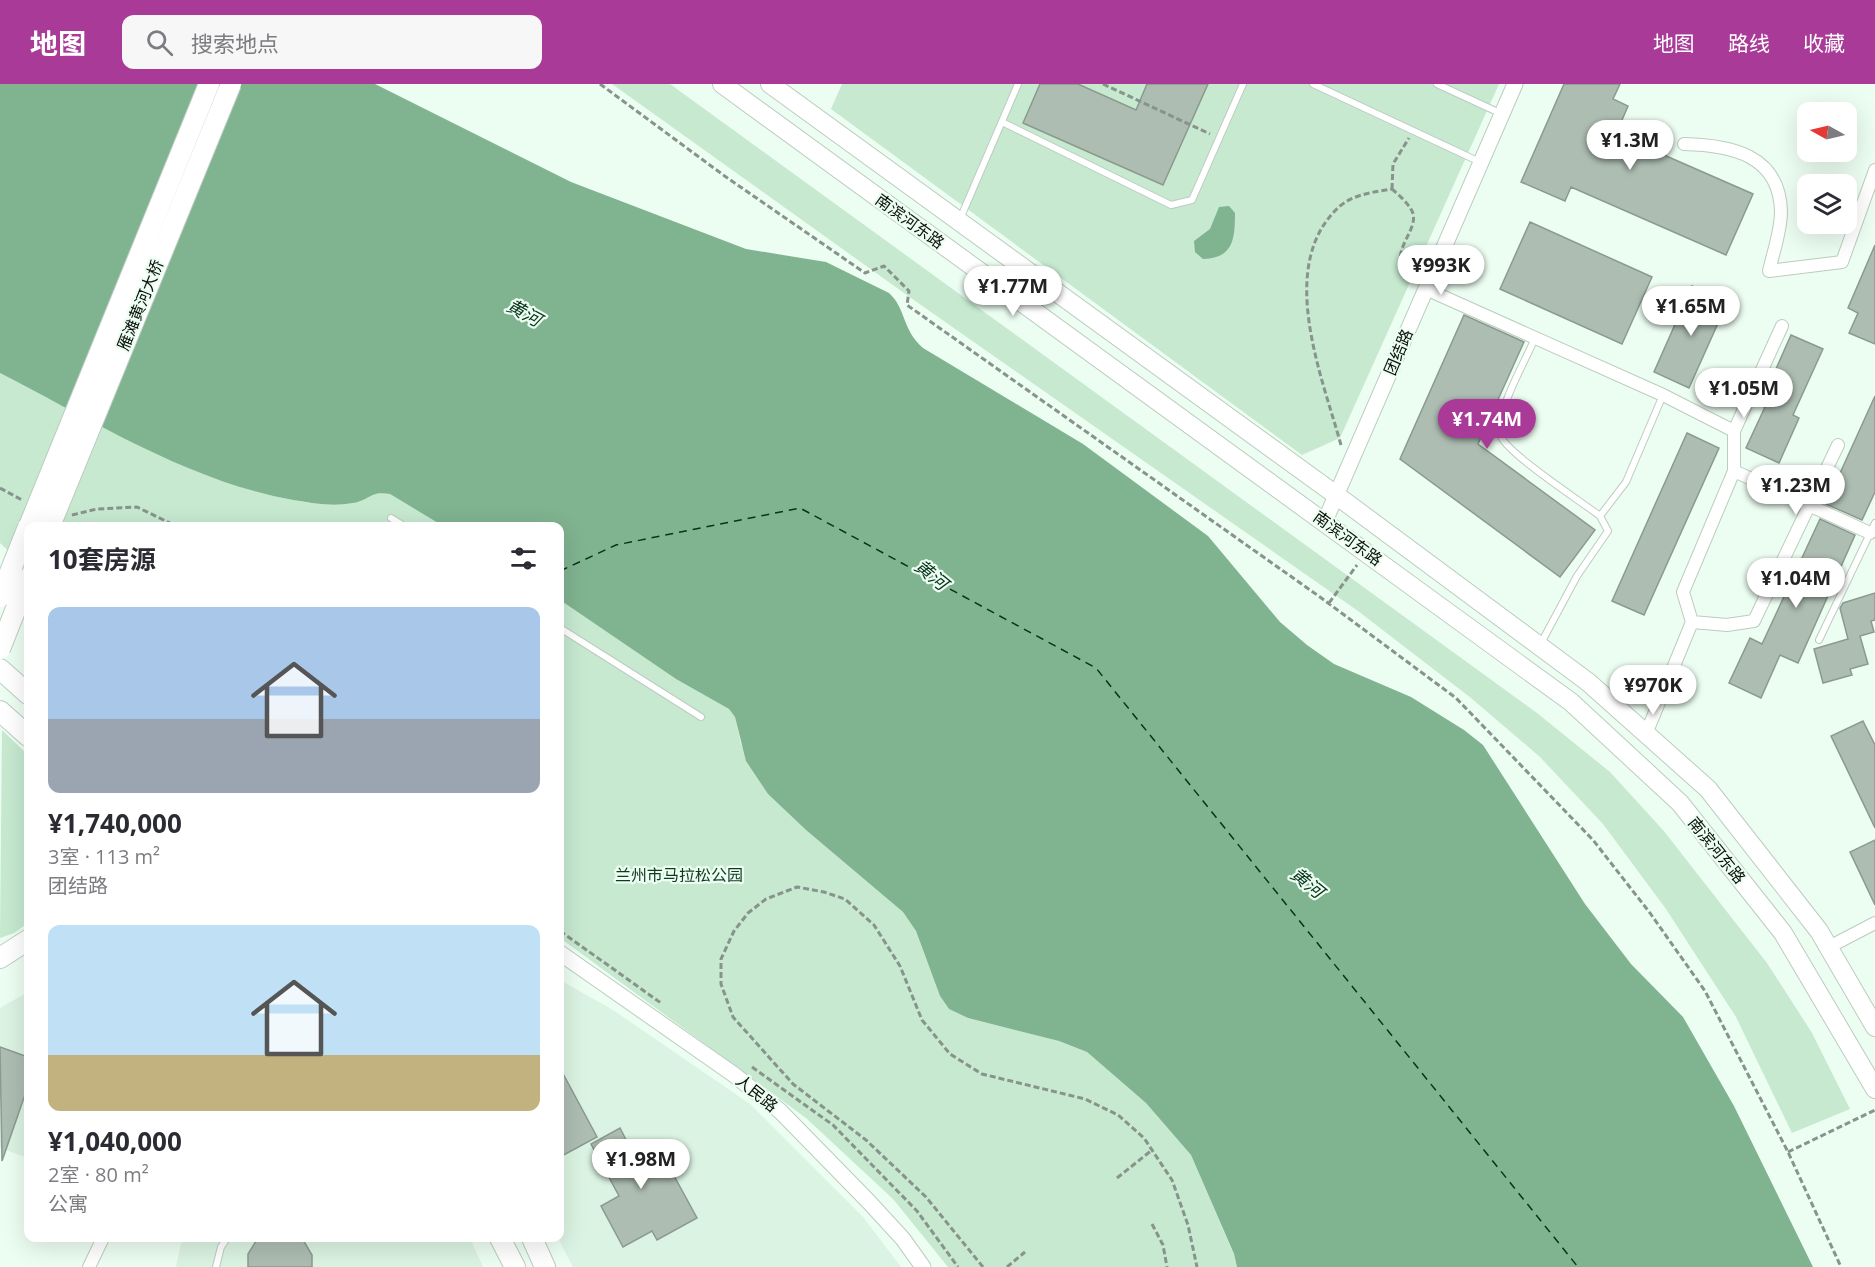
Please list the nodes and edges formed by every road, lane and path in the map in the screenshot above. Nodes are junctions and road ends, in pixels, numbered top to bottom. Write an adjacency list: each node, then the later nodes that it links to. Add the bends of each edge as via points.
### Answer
1 (209, 84): 37 (main road, 雁滩黄河大桥, bridge)
2 (231, 84): 35 (main road, 雁滩黄河大桥, bridge)
3 (722, 84): 36 (main road, 南滨河东路)
4 (770, 84): 20 (main road, 南滨河东路)
5 (1018, 84): 13 (lane)
6 (1105, 84): 15 (path)
7 (1243, 84): 15 (lane)
8 (1313, 84): 14 (lane)
9 (1437, 84): 12 (lane)
10 (1515, 84): 12 (street, 团结路)
11 (602, 85): 64 (path, via 865,273 884,266 909,291 907,305 1456,698 1593,840 1650,914 1705,991)
12 (1502, 114): 17 (street, 团结路)
13 (1002, 122): 15 (lane, via 1171,205 1192,200); 20 (lane)
14 (1413, 131): 17 (lane); 19 (path, via 1393,164)
15 (1219, 138)
16 (1684, 144): 18 (street, via 1733,149 1758,160 1777,186 1781,213 1769,271 1842,262)
17 (1481, 163): 21 (street, 团结路)
18 (1875, 171)
19 (1392, 189): 21 (path, via 1412,212 1400,260 1404,273); 27 (path, via 1358,196 1341,205 1325,224 1309,266 1305,306 1308,331)
20 (959, 222): 30 (main road, 南滨河东路)
21 (1426, 289): 23 (street); 27 (street, 团结路)
22 (1782, 326): 25 (street)
23 (1535, 338): 24 (street); 33 (lane, via 1501,418 1500,436 1513,452)
24 (1663, 395): 25 (street); 33 (lane, via 1626,482)
25 (1734, 431): 28 (street)
26 (1838, 445): 32 (street)
27 (1348, 468): 30 (street, 团结路)
28 (1734, 471): 32 (street); 44 (street, via 1683,592)
29 (0, 488): 31 (path)
30 (1336, 495): 36 (street, 团结路); 47 (main road, 南滨河东路)
31 (28, 503)
32 (1809, 506): 40 (street); 44 (street, via 1754,621 1727,625)
33 (1600, 516): 47 (lane, via 1608,531 1577,576)
34 (391, 518): 39 (lane)
35 (58, 521): 38 (path, via 96,509 137,507)
36 (1325, 521): 61 (main road, 南滨河东路, via 1571,702 1680,803 1784,933)
37 (31, 522)
38 (168, 522)
39 (398, 522)
40 (1872, 528): 46 (lane)
41 (24, 539): 43 (main road, 雁滩黄河大桥, bridge)
42 (24, 588): 48 (main road, bridge)
43 (0, 597)
44 (1692, 622): 54 (street)
45 (564, 631): 52 (lane)
46 (1819, 640)
47 (1539, 646): 54 (main road, 南滨河东路, via 1588,682)
48 (0, 649)
49 (0, 669): 50 (main road)
50 (24, 690)
51 (0, 711): 53 (main road)
52 (701, 717)
53 (24, 732)
54 (1646, 734): 57 (main road, 南滨河东路, via 1708,789)
55 (1875, 923): 57 (street)
56 (24, 943): 59 (main road)
57 (1829, 947): 60 (main road, 南滨河东路)
58 (564, 956): 76 (street, 人民路, via 780,1111 870,1202)
59 (0, 958)
60 (1875, 1027)
61 (1873, 1082)
62 (1875, 1110): 64 (path)
63 (1152, 1150): 65 (path); 77 (path, via 1118,1115 1085,1099 982,1074 950,1054 922,1020 900,966 874,925 845,899 797,887 766,898 734,931 721,959 721,984 733,1017 793,1084 866,1140 926,1197); 80 (path, via 1173,1180)
64 (1788, 1152): 81 (path)
65 (1117, 1178)
66 (1152, 1224): 79 (path, via 1163,1245)
67 (101, 1242): 72 (street)
68 (224, 1242): 73 (lane)
69 (502, 1242): 74 (main road)
70 (534, 1242): 75 (main road)
71 (1025, 1252): 78 (path)
72 (89, 1267)
73 (216, 1267)
74 (515, 1267)
75 (545, 1267)
76 (923, 1267)
77 (983, 1267)
78 (1007, 1267)
79 (1167, 1267)
80 (1197, 1267)
81 (1841, 1267)

